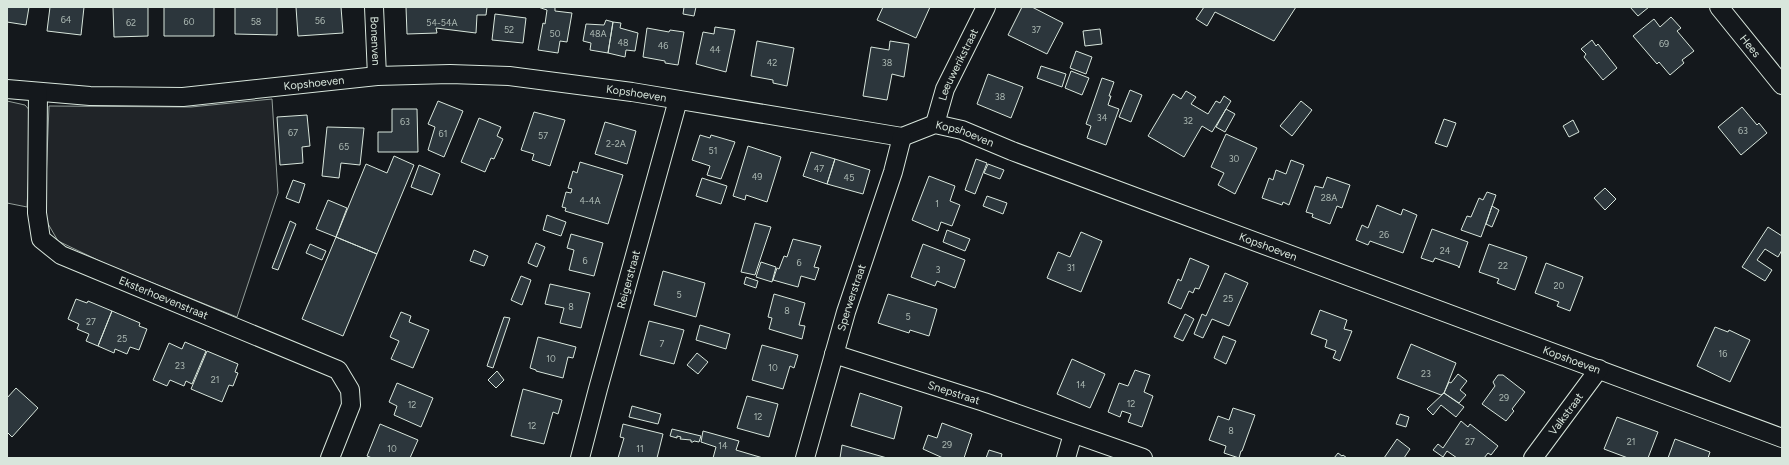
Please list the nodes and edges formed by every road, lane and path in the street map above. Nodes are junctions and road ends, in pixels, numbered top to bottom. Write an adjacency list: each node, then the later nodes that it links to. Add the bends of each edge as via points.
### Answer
1 (374, 7): 4 (street, Bonenven)
2 (986, 7): 9 (street, Leeuwerikstraat, via 945,89)
3 (1719, 7): 5 (street, Hees)
4 (377, 76): 7 (street, Kopshoeven, via 183,97 90,96); 8 (street, Kopshoeven, via 509,76)
5 (1782, 85)
6 (7, 89): 7 (street, Kopshoeven)
7 (38, 92): 15 (street, Eksterhoevenstraat, via 37,214 41,239 61,255 338,370 350,390 351,405)
8 (678, 100): 10 (street, Kopshoeven); 16 (street, Reigerstraat)
9 (935, 124): 10 (street, Kopshoeven); 12 (street, Kopshoeven, via 962,130)
10 (902, 138): 11 (street, Sperwerstraat)
11 (834, 354): 13 (street, Snepstraat, via 984,402); 17 (street, Sperwerstraat)
12 (1599, 369): 14 (street, Kopshoeven); 20 (street, Valkstraat)
13 (1073, 434): 18 (street); 19 (street, Snepstraat)
14 (1782, 438)
15 (330, 458)
16 (580, 458)
17 (805, 458)
18 (1066, 458)
19 (1143, 458)
20 (1533, 458)

